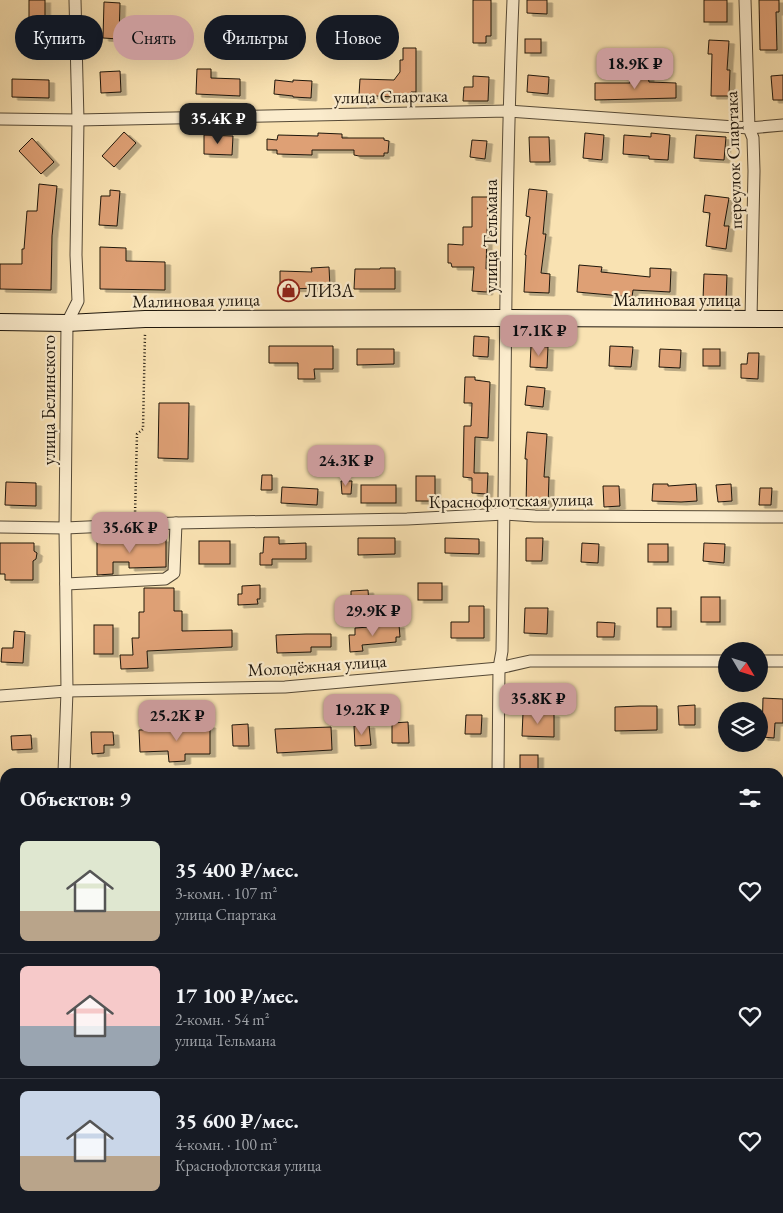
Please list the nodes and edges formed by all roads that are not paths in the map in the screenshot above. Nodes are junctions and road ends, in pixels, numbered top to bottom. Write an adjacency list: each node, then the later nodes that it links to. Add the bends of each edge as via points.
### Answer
1 (75, 0): 6 (street, улица Белинского)
2 (513, 0): 4 (street, улица Тельмана)
3 (745, 0): 8 (street, переулок Спартака)
4 (508, 111): 6 (street, улица Спартака); 8 (street, улица Спартака); 9 (street, улица Тельмана)
5 (0, 119): 6 (street, улица Спартака)
6 (78, 120): 13 (street, улица Белинского, via 78,301)
7 (783, 126): 8 (street, улица Спартака)
8 (749, 128): 10 (street, переулок Спартака, via 753,138 754,171)
9 (506, 318): 10 (street, Малиновая улица); 13 (street, Малиновая улица, via 145,319); 14 (street, улица Тельмана)
10 (751, 319): 11 (street, Малиновая улица)
11 (783, 319)
12 (0, 322): 13 (street, Малиновая улица)
13 (66, 323): 18 (street, улица Белинского)
14 (505, 514): 15 (street, Краснофлотская улица); 16 (street, Краснофлотская улица); 23 (street, улица Тельмана)
15 (783, 517)
16 (176, 523): 18 (street, Краснофлотская улица); 19 (street, via 174,573 165,580)
17 (0, 527): 18 (street, Краснофлотская улица)
18 (65, 528): 19 (street, улица Белинского)
19 (66, 584): 24 (street, улица Белинского)
20 (718, 661): 23 (street, Молодёжная улица, via 530,661)
21 (768, 661): 22 (street)
22 (783, 661)
23 (499, 668): 24 (street, Молодёжная улица, via 285,687); 27 (street, улица Тельмана)
24 (67, 691): 25 (street, Молодёжная улица); 26 (street, улица Белинского)
25 (0, 696)
26 (64, 768)
27 (498, 768)

